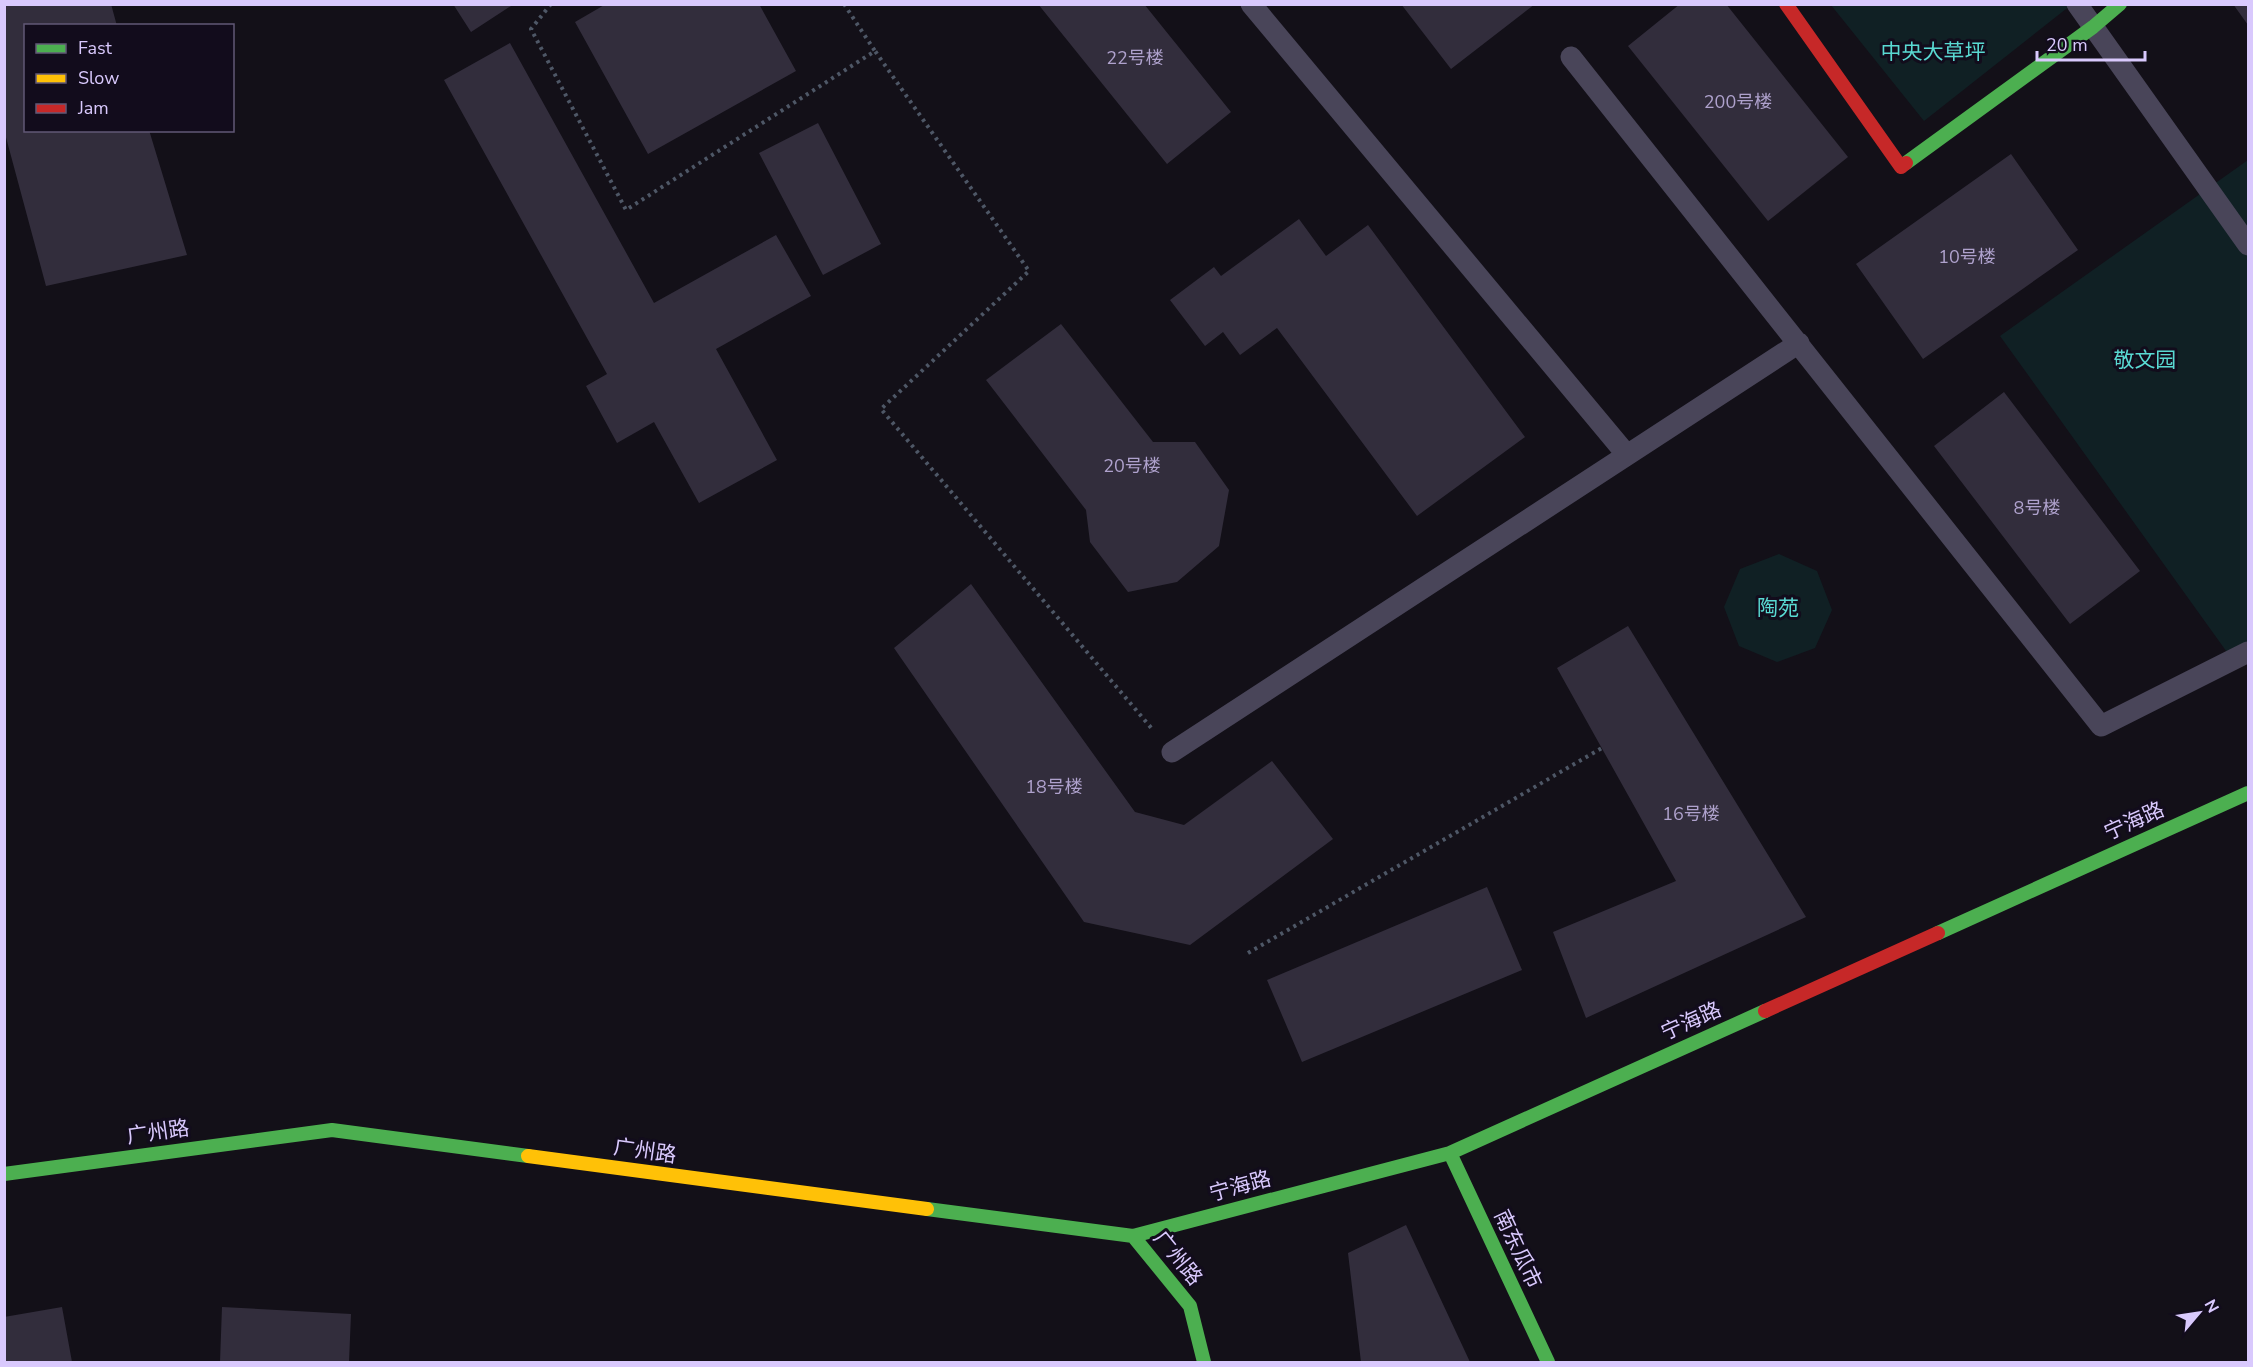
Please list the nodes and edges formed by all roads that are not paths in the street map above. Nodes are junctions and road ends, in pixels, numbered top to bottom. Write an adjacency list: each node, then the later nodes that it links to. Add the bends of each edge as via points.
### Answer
1 (1251, 4): 9 (lane)
2 (1786, 4): 5 (street, via 1901,167)
3 (2077, 4): 5 (lane)
4 (2120, 4): 5 (street)
5 (2093, 27): 7 (lane)
6 (1571, 57): 8 (lane)
7 (2248, 245)
8 (1799, 343): 9 (lane); 10 (lane, via 2101,726)
9 (1627, 455): 11 (lane)
10 (2248, 652)
11 (1172, 752)
12 (2248, 793): 13 (street, 宁海路)
13 (1450, 1153): 15 (street, 宁海路); 17 (street, 南东瓜市)
14 (4, 1174): 15 (street, 广州路, via 332,1130)
15 (1133, 1236): 16 (street, 广州路, via 1190,1306)
16 (1204, 1362)
17 (1548, 1362)

